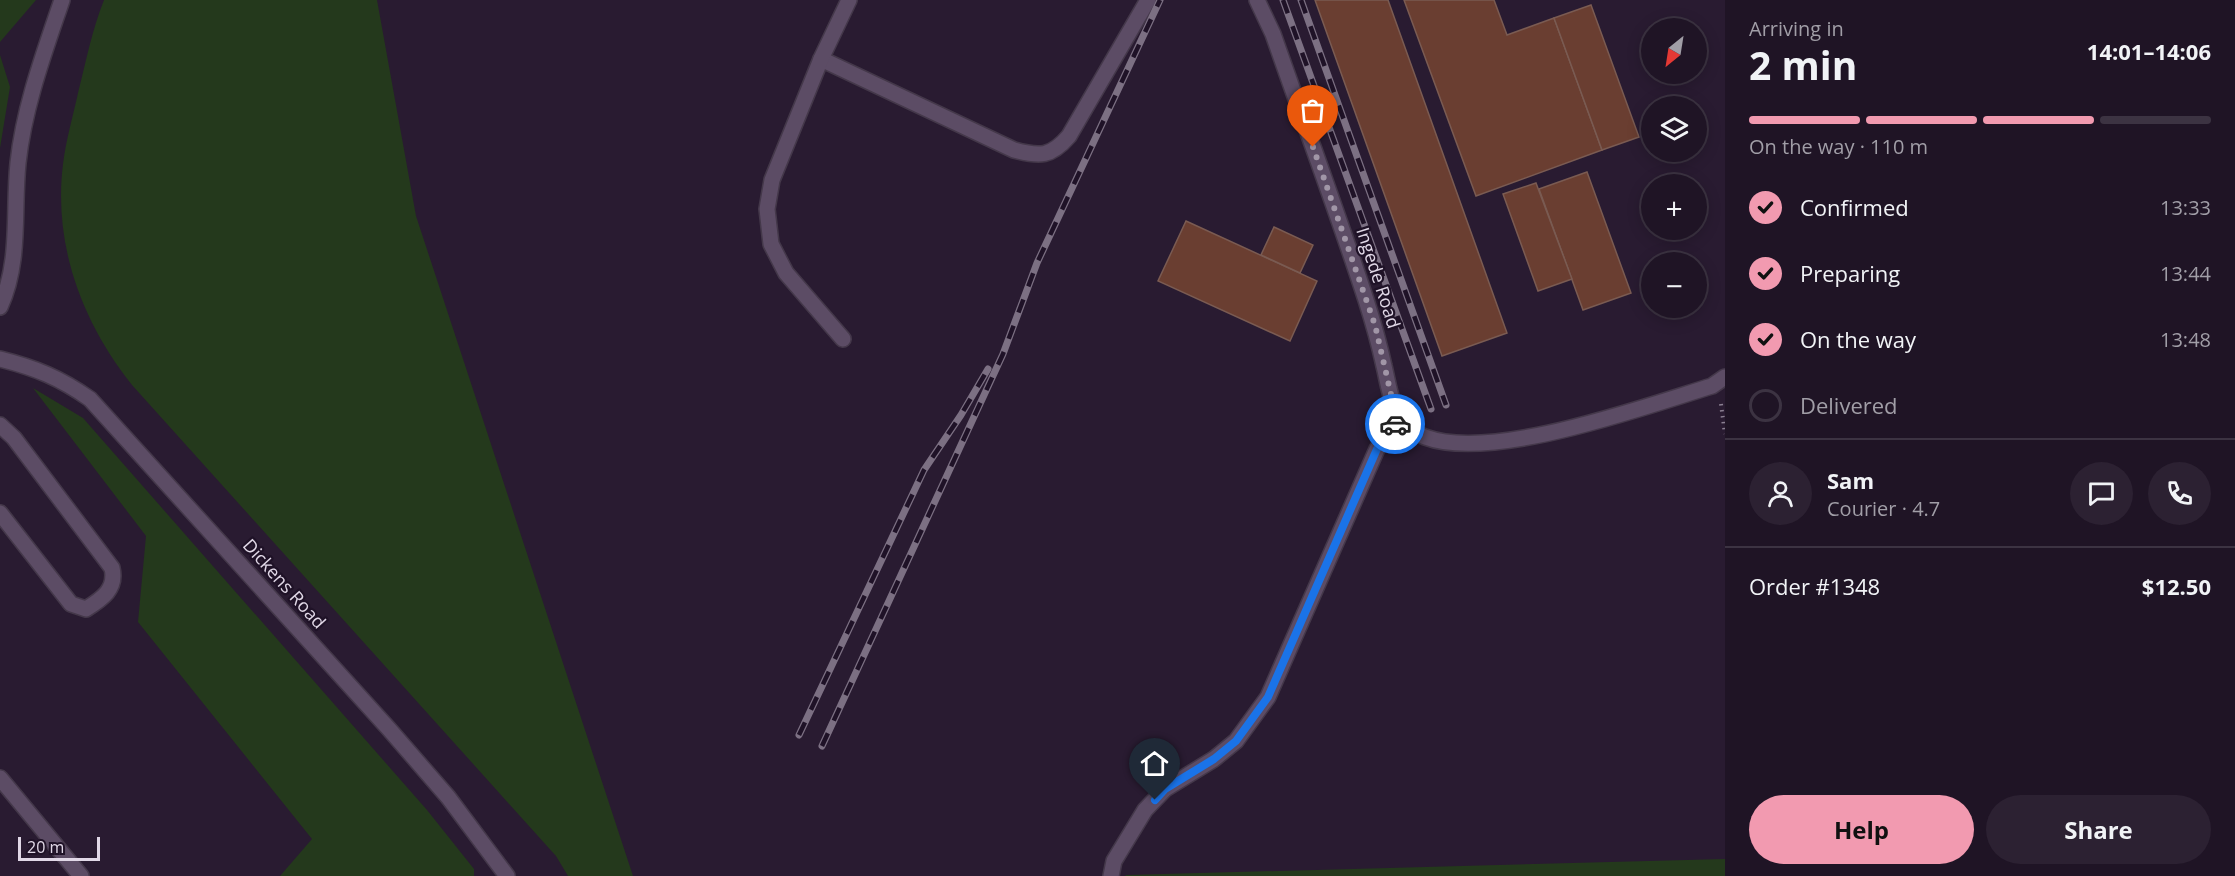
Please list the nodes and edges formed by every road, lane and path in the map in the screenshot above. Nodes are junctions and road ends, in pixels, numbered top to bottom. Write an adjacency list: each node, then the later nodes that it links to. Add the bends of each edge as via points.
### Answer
1 (62, 0): 6 (lane, via 28,110 18,163 13,266)
2 (849, 0): 5 (lane)
3 (1148, 0): 5 (lane, via 1069,136 1052,153 1014,150)
4 (1257, 0): 10 (lane, Ingede Road, via 1273,34 1349,248)
5 (821, 59): 7 (lane, via 772,180 767,209 771,244 786,273)
6 (0, 307)
7 (843, 339)
8 (0, 359): 16 (lane, Dickens Road, via 61,379 90,399 389,729 448,797)
9 (1722, 380): 10 (lane, via 1620,414 1498,442 1467,443 1423,436); 12 (path)
10 (1400, 417): 17 (lane, via 1377,449 1268,697 1236,741 1165,789 1145,810 1114,861)
11 (0, 425): 13 (lane, via 14,438 112,568 114,577 107,594 86,609 71,604)
12 (1725, 434)
13 (0, 513)
14 (0, 778): 15 (lane)
15 (81, 876)
16 (507, 876)
17 (1112, 876)

